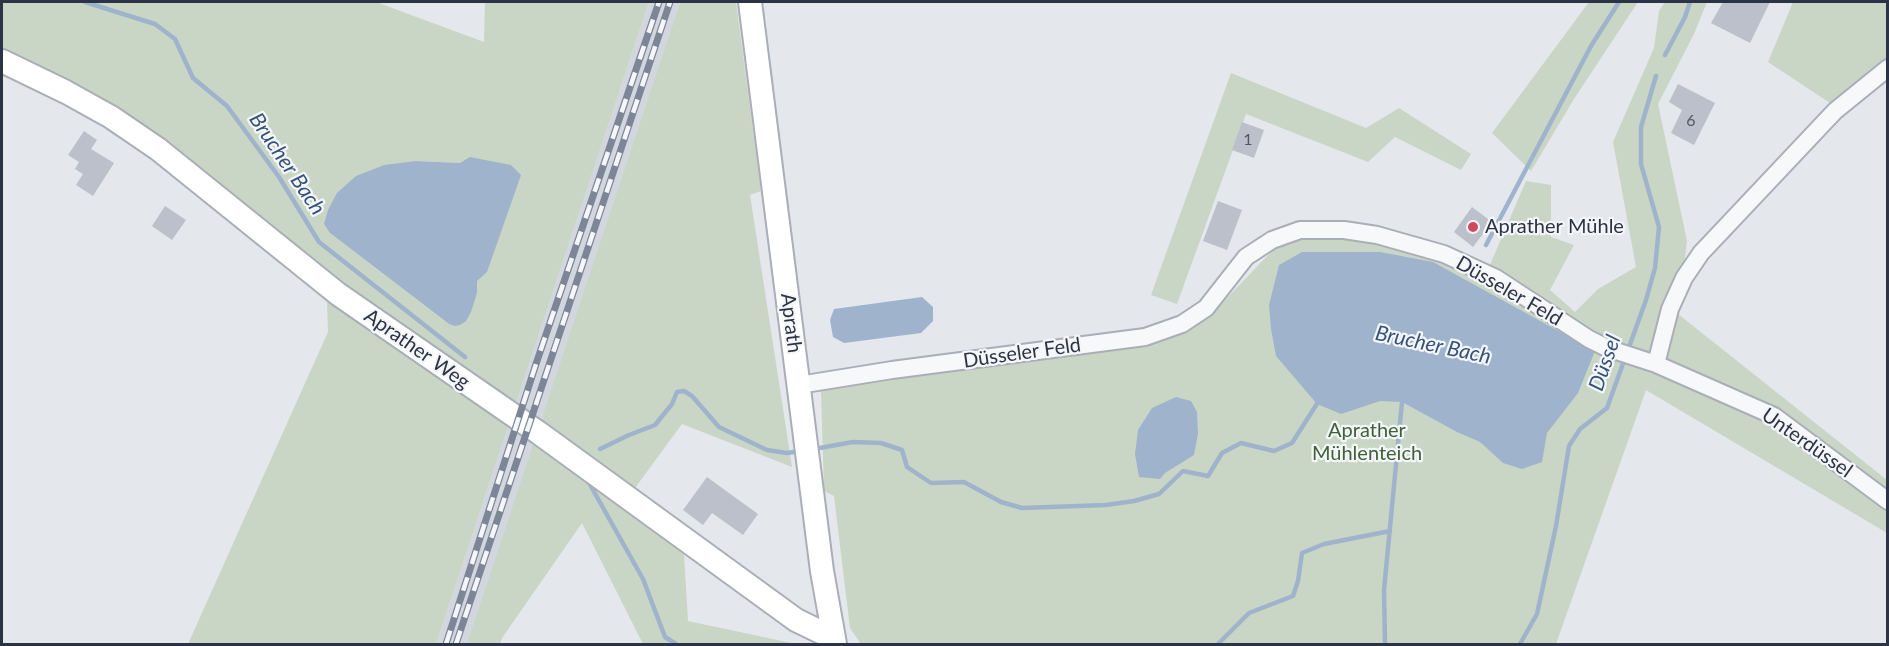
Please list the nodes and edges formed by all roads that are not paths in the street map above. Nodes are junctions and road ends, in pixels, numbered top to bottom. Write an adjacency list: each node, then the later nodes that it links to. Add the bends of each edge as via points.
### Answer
1 (750, 2): 5 (street, Aprath)
2 (2, 61): 7 (street, Aprather Weg, via 111,117 158,149 338,294 539,433 796,620)
3 (1887, 68): 4 (street, via 1835,111 1701,253 1684,278)
4 (1650, 362): 5 (street, Düsseler Feld, via 1589,339 1496,278 1444,254 1377,235 1300,230 1272,240 1246,257 1206,308 1182,324 1145,337); 6 (street, Unterdüssel, via 1774,416)
5 (799, 385): 7 (street, Aprath)
6 (1887, 501)
7 (834, 641)

